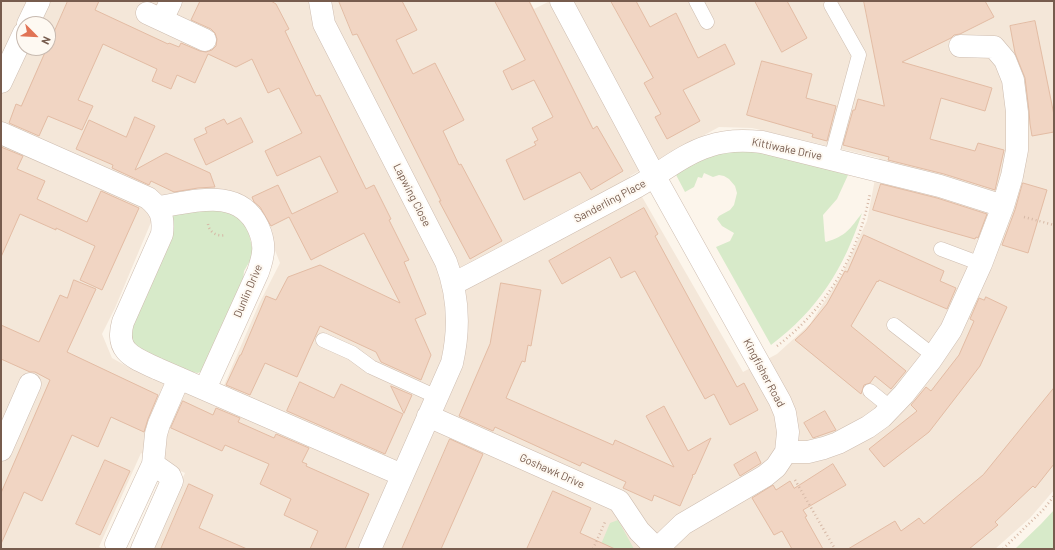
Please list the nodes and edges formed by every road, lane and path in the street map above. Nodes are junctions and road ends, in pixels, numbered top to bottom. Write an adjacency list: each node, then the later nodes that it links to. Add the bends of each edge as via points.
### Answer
1 (39, 1): 7 (street)
2 (171, 1): 9 (street, via 154,17)
3 (320, 1): 22 (street, Lapwing Close, via 324,24 446,262)
4 (561, 1): 16 (street, Sanderling Place)
5 (696, 1): 8 (lane)
6 (831, 5): 14 (lane, Kittiwake Drive, via 859,55)
7 (32, 16)
8 (707, 22)
9 (205, 40)
10 (960, 46): 18 (street, via 994,47 1005,60 1013,80 1017,112 1017,150)
11 (16, 49): 12 (street)
12 (1, 82)
13 (1, 133): 17 (street, via 148,198)
14 (831, 158): 15 (street, Kittiwake Drive); 16 (street, Kittiwake Drive, via 762,142 736,140 703,148)
15 (874, 169): 18 (street, Kittiwake Drive, via 940,186); 26 (path, via 863,222 842,271 831,289 817,309 792,334)
16 (655, 176): 22 (street, Sanderling Place); 26 (street, Kingfisher Road)
17 (158, 207): 27 (street, via 163,220 162,234 123,322 120,336 126,350 136,358); 29 (street, Dunlin Drive, via 215,199 235,203 246,210 255,221 263,243 263,256 258,272)
18 (1002, 207): 19 (path); 21 (street)
19 (1054, 225)
20 (941, 249): 21 (lane)
21 (980, 264): 25 (street, via 951,330)
22 (453, 284): 31 (street, Lapwing Close, via 458,312 456,346 452,363)
23 (894, 325): 25 (lane)
24 (323, 340): 31 (lane, via 352,353)
25 (934, 356): 32 (street)
26 (756, 357): 34 (street, Kingfisher Road, via 785,413 788,432)
27 (179, 378): 29 (street); 35 (street, via 156,434)
28 (30, 384): 33 (street)
29 (205, 389): 36 (street)
30 (870, 391): 32 (lane)
31 (433, 407): 36 (street, Lapwing Close); 41 (street, Goshawk Drive, via 619,501 639,531)
32 (892, 408): 34 (street, via 868,427 838,443)
33 (1, 450)
34 (784, 456): 41 (street, via 765,476 683,524); 42 (path)
35 (153, 464): 38 (street); 39 (street, via 169,475 172,481)
36 (402, 475): 40 (street, Lapwing Close)
37 (1054, 496): 43 (path)
38 (116, 548)
39 (142, 549)
40 (370, 549)
41 (657, 549)
42 (835, 549)
43 (1003, 549)

